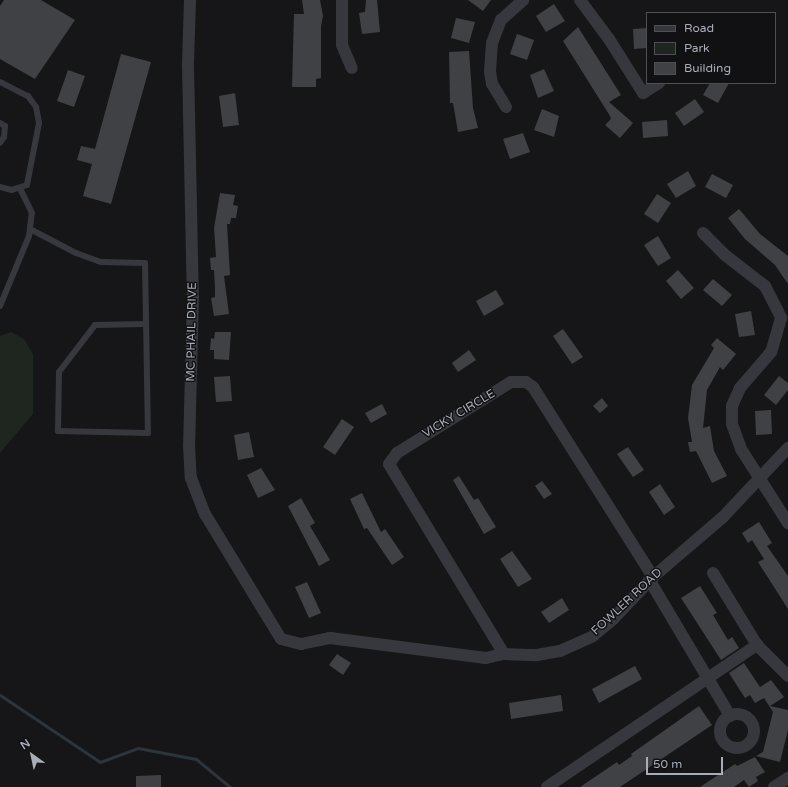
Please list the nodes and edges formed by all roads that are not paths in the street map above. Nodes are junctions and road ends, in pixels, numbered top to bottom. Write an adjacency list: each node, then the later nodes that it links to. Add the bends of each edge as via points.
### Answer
1 (190, 0): 22 (street, MC PHAIL DRIVE, via 188,65 193,296 189,445 191,478 204,514)
2 (342, 0): 5 (street, via 342,45)
3 (523, 0): 8 (street, via 501,20 492,43 492,84)
4 (580, 0): 7 (street, via 609,39 643,93)
5 (352, 68)
6 (0, 82): 12 (lane, via 28,96 36,107 39,123 27,185)
7 (657, 84)
8 (506, 107)
9 (0, 123): 10 (lane, via 5,126 4,138)
10 (0, 143)
11 (0, 187): 12 (lane, via 12,190)
12 (20, 188): 13 (lane, via 32,213)
13 (30, 229): 15 (lane); 16 (lane, via 76,253 102,262 145,264)
14 (703, 233): 18 (street, via 765,286 781,318 770,352 740,388 732,406 732,424 741,449)
15 (0, 306)
16 (146, 324): 16 (lane, via 148,433 58,432 59,372 95,325)
17 (788, 448): 18 (street, FOWLER ROAD)
18 (760, 478): 19 (street); 21 (street, FOWLER ROAD, via 723,517)
19 (788, 523)
20 (713, 573): 23 (street)
21 (651, 579): 24 (street, FOWLER ROAD, via 593,636 560,651 537,656); 24 (street, VICKY CIRCLE, via 533,387 526,382 511,382 397,453 389,464); 26 (street)
22 (281, 639): 24 (street, FOWLER ROAD, via 301,644 330,638 486,658)
23 (757, 645): 25 (street); 26 (street)
24 (504, 654)
25 (788, 676)
26 (707, 678): 27 (street); 29 (street)
27 (730, 716)
28 (788, 778): 30 (street)
29 (547, 787)
30 (774, 787)

